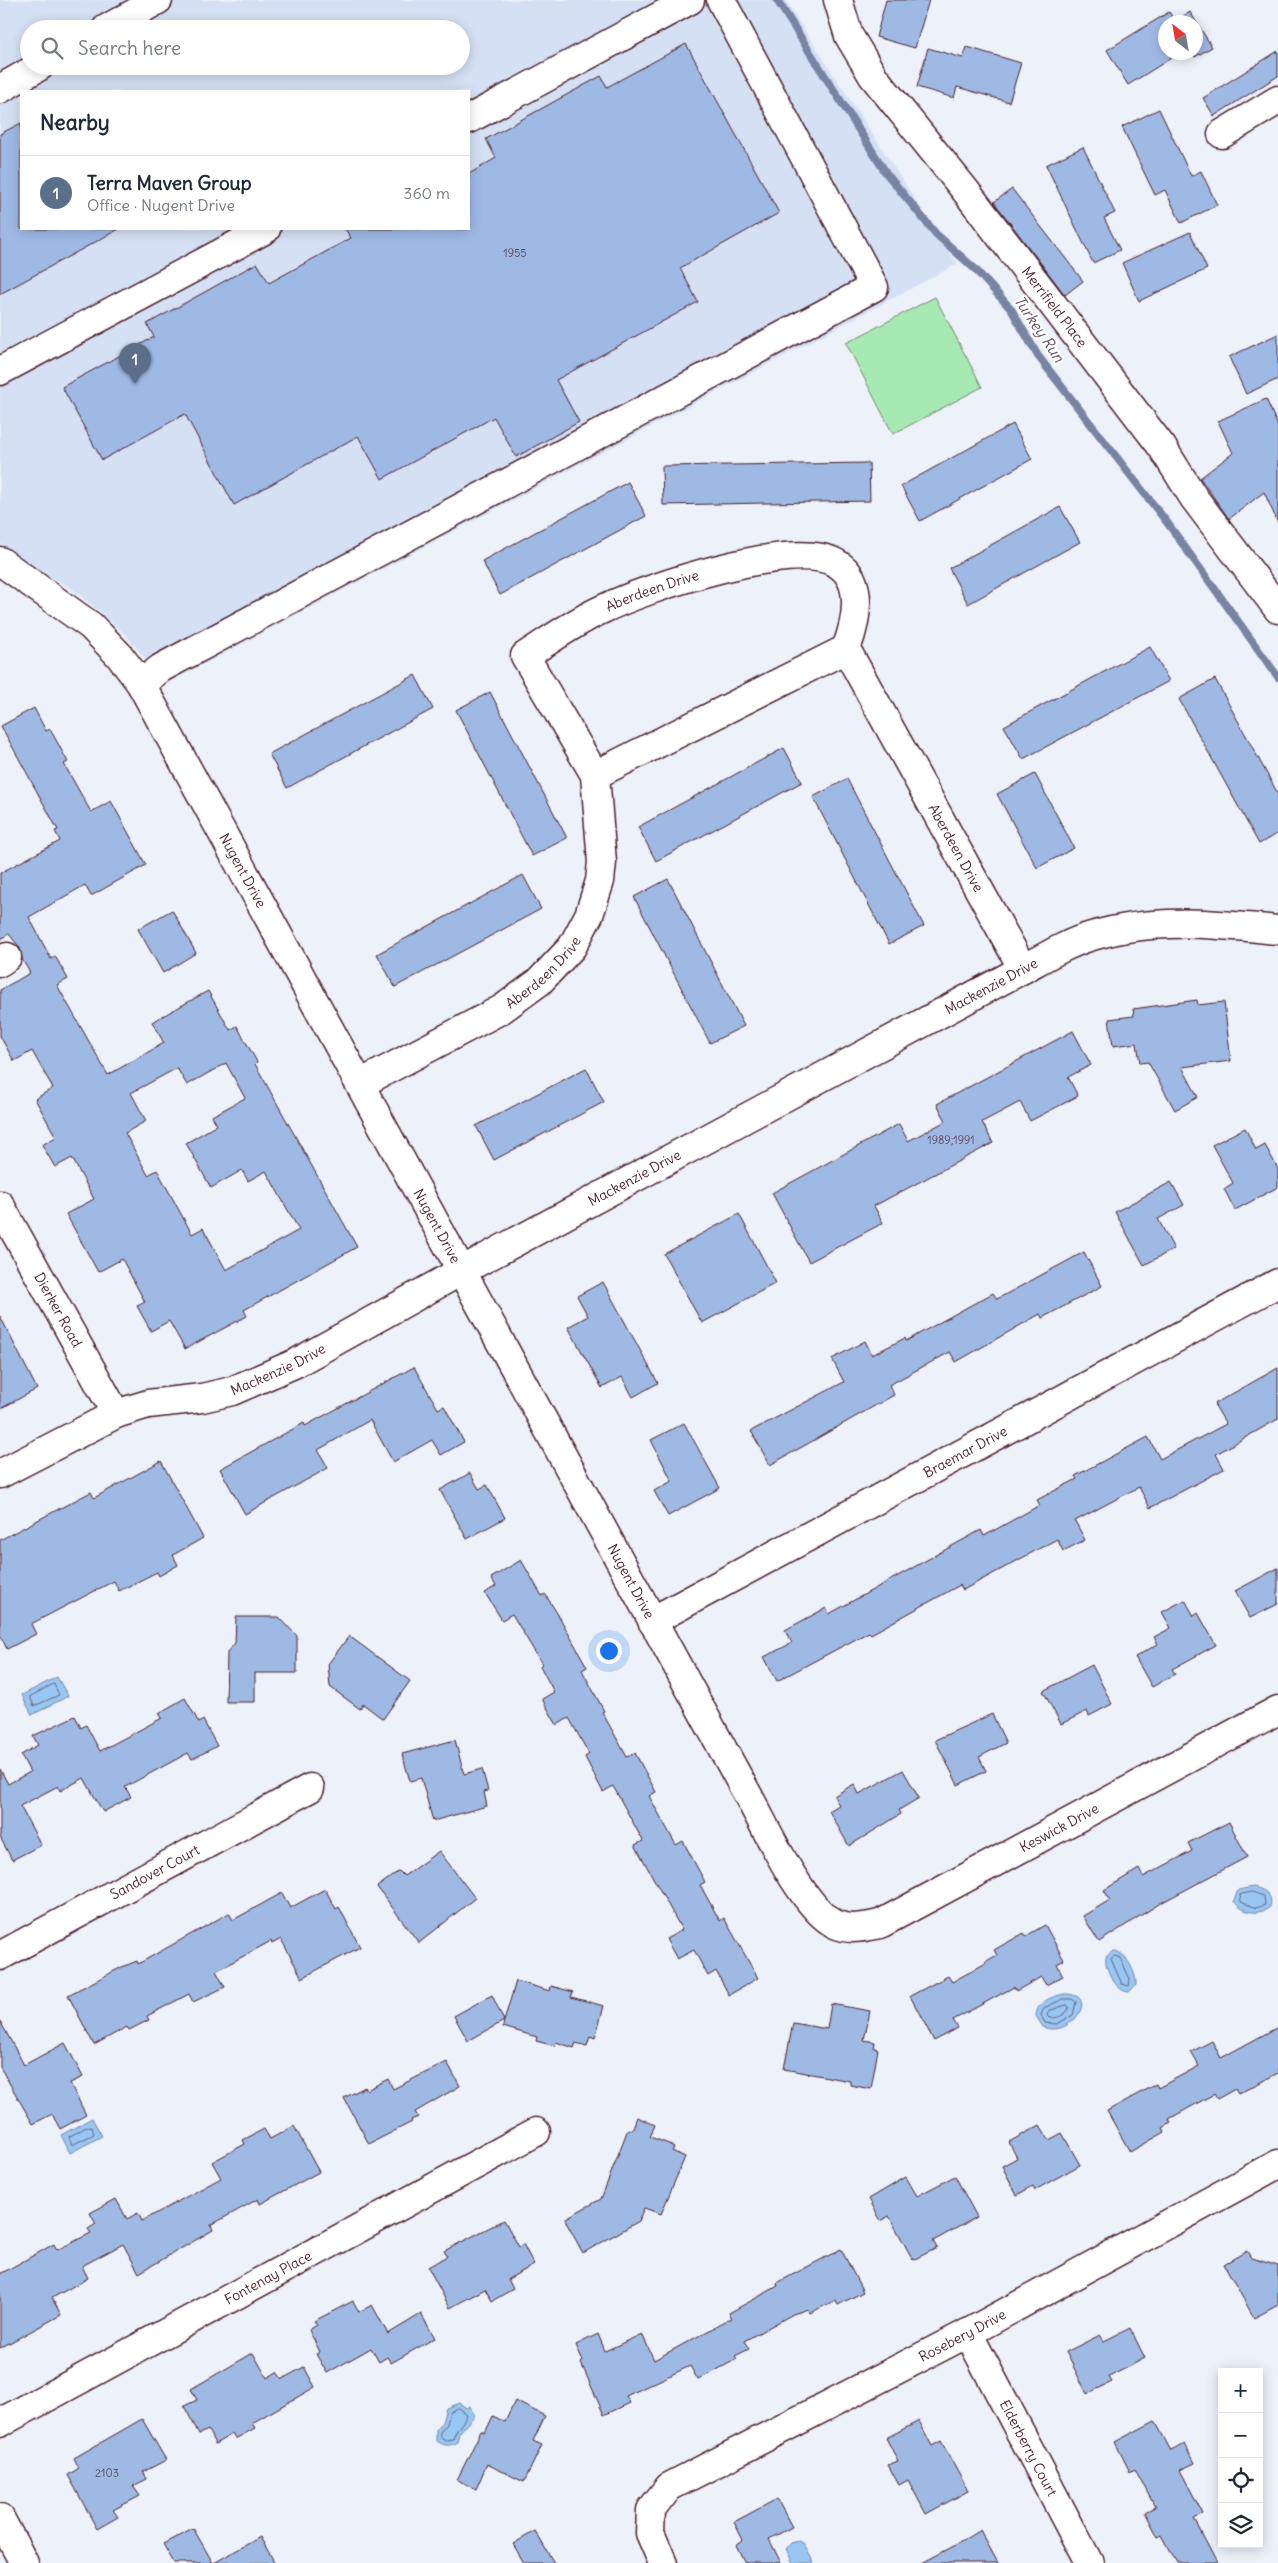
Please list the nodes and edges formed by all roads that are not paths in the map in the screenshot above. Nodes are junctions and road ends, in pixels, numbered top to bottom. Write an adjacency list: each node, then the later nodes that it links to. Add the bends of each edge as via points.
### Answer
1 (158, 0): 5 (street)
2 (690, 0): 9 (street)
3 (721, 0): 16 (street, via 874,287 161,668)
4 (838, 0): 14 (street, Merrifield Place, via 849,36 873,76 1156,439 1194,498)
5 (122, 20)
6 (24, 75): 7 (street)
7 (0, 88)
8 (1278, 100): 10 (street)
9 (470, 119)
10 (1222, 134)
11 (264, 230): 12 (street)
12 (0, 370)
13 (0, 561): 16 (street, Nugent Drive, via 91,626)
14 (1278, 609)
15 (846, 649): 17 (street); 17 (street, Aberdeen Drive, via 856,613 853,584 847,572 822,558 767,558 658,586 602,609 525,656); 19 (street, Aberdeen Drive)
16 (141, 684): 20 (street, Nugent Drive)
17 (595, 775): 20 (street, Aberdeen Drive, via 602,862 600,881 589,915 572,948 539,982 502,1009)
18 (1278, 930): 19 (street, Mackenzie Drive, via 1172,922 1146,924 1091,936)
19 (1023, 969): 22 (street, Mackenzie Drive)
20 (360, 1084): 22 (street, Nugent Drive)
21 (0, 1206): 24 (street, Dierker Road)
22 (463, 1270): 24 (street, Mackenzie Drive, via 296,1363 232,1391 148,1404); 26 (street, Nugent Drive)
23 (1278, 1283): 26 (street, Braemar Drive)
24 (116, 1414): 25 (street, Mackenzie Drive)
25 (0, 1474)
26 (652, 1621): 29 (street, Nugent Drive, via 798,1884 813,1908)
27 (1278, 1710): 29 (street, Keswick Drive, via 880,1924 858,1929)
28 (310, 1788): 30 (street, Sandover Court)
29 (836, 1924)
30 (0, 1956)
31 (536, 2132): 34 (street, Fontenay Place)
32 (1278, 2164): 33 (street, Rosebery Drive)
33 (968, 2333): 37 (street, Rosebery Drive, via 669,2487 651,2510 650,2533); 38 (street, Elderberry Court)
34 (0, 2424)
35 (0, 2518): 36 (street)
36 (24, 2563)
37 (662, 2563)
38 (1089, 2563)

